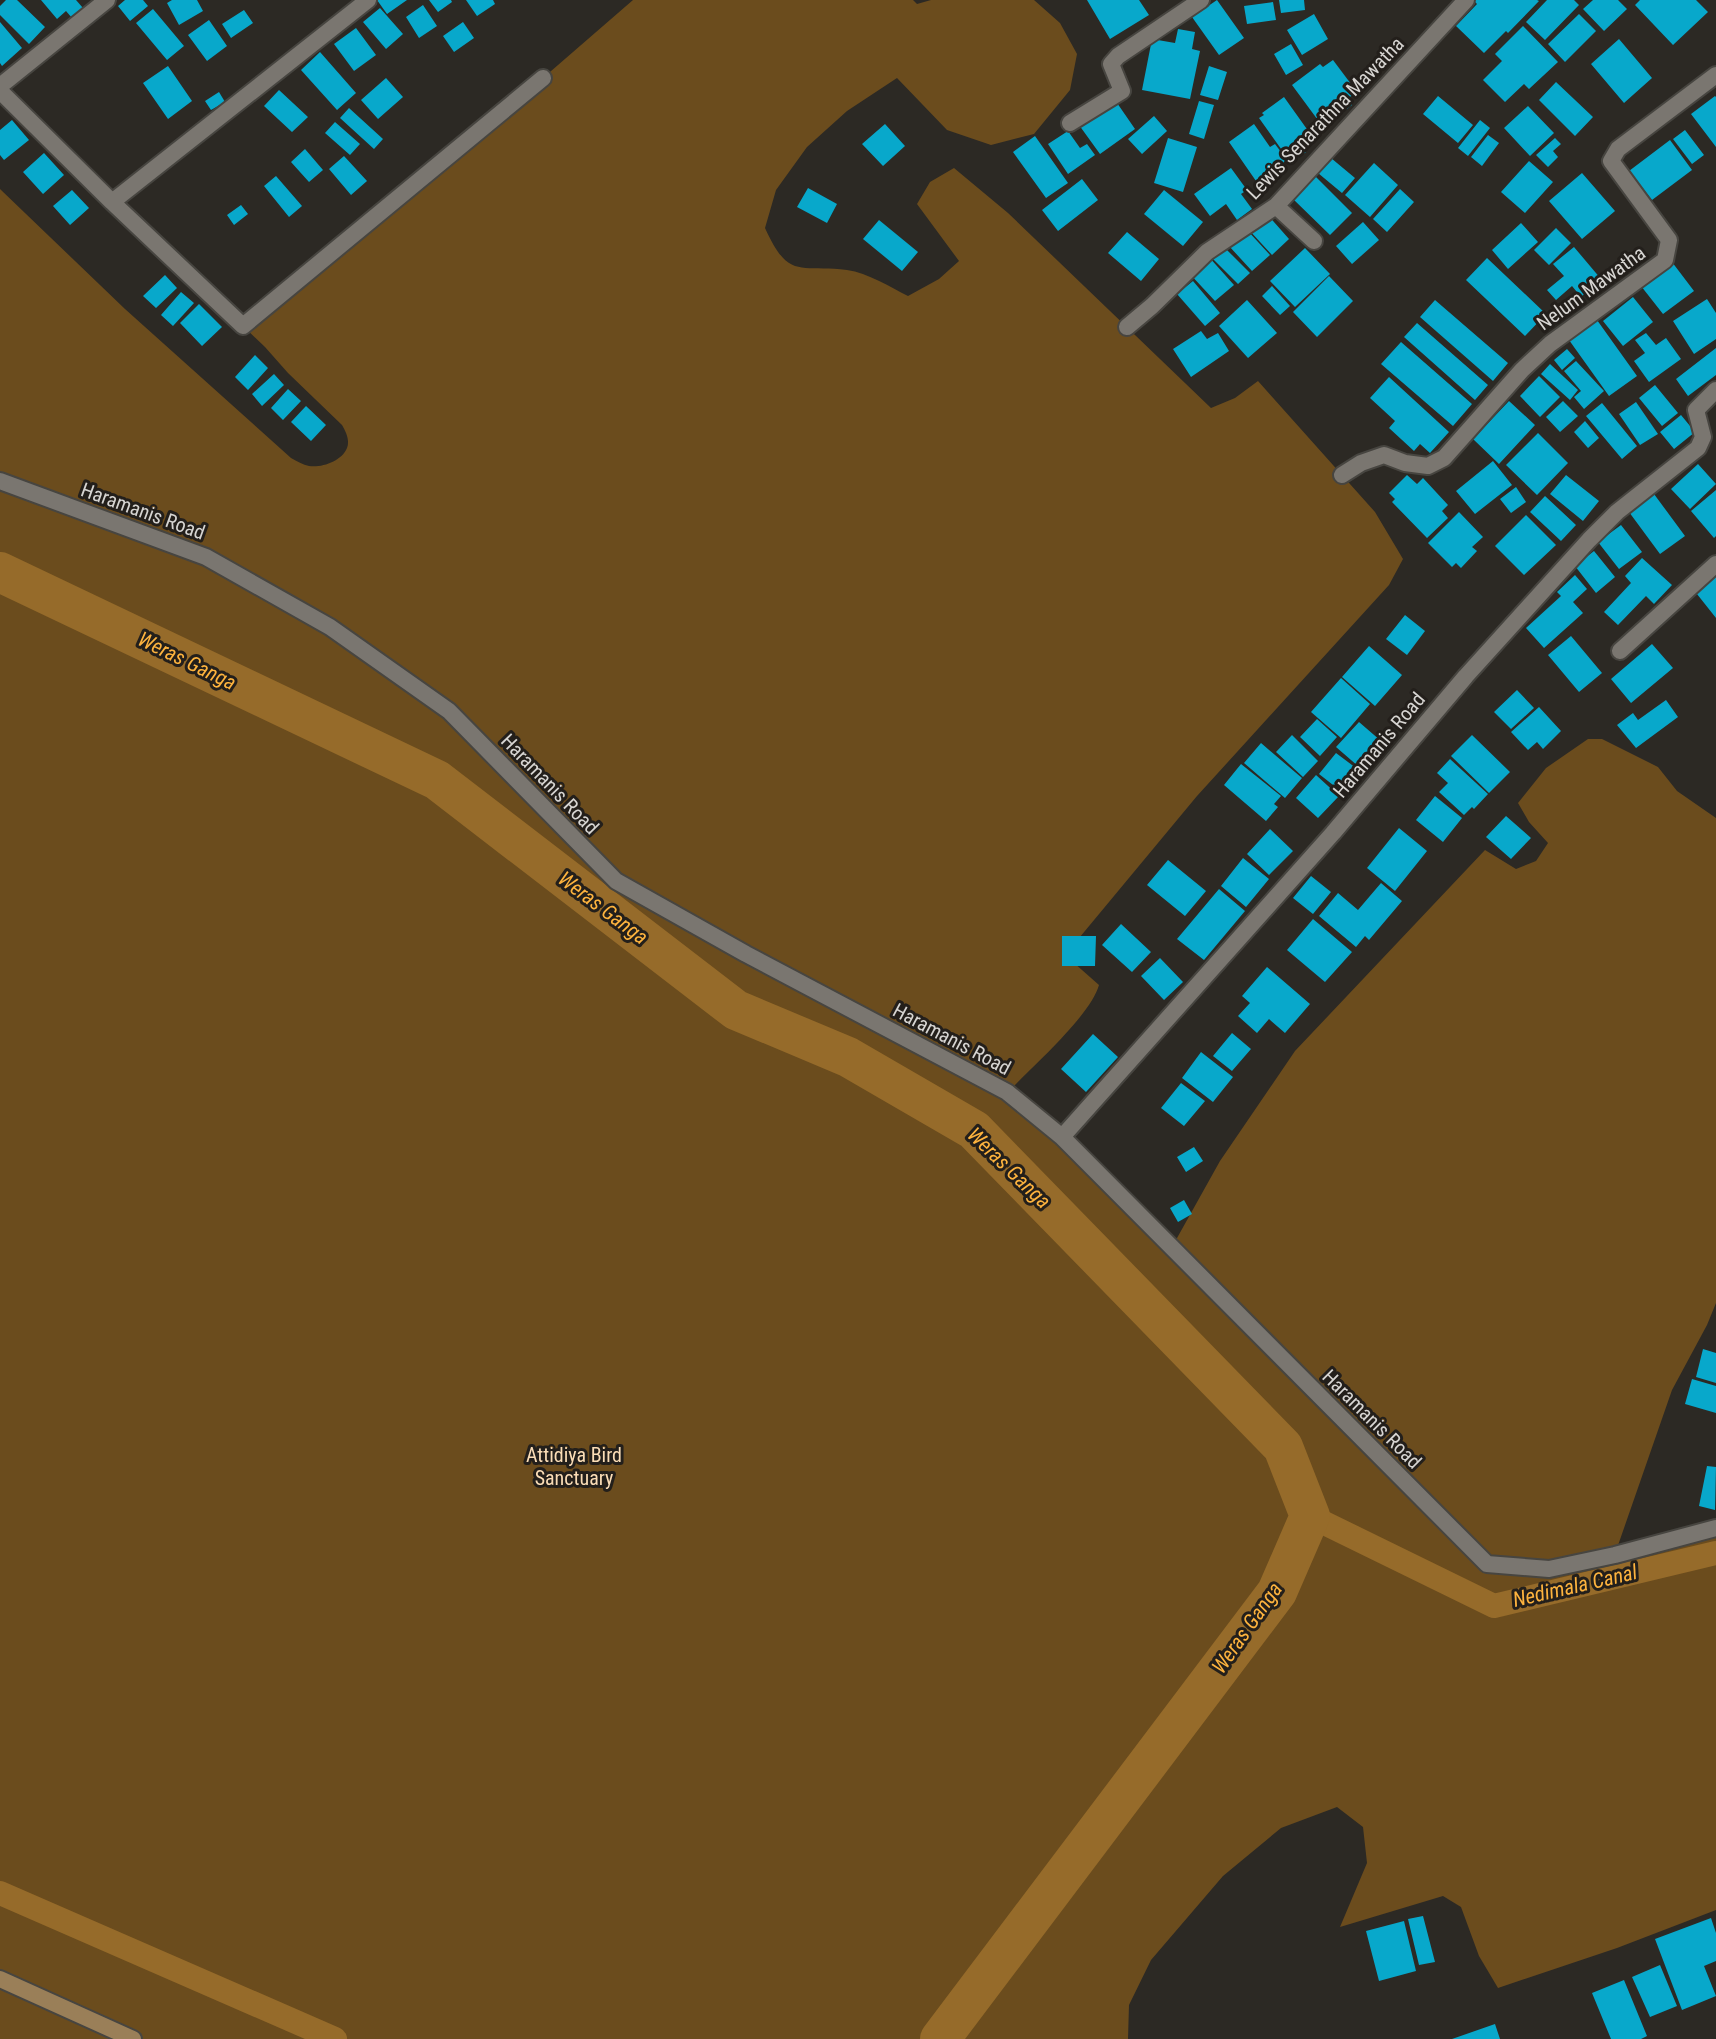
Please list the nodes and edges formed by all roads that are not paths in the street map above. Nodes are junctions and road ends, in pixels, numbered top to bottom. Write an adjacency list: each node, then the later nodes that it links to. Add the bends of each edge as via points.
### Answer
1 (108, 0): 7 (street)
2 (368, 0): 10 (street)
3 (1202, 0): 9 (street, via 1118,56 1111,64 1122,91)
4 (1466, 0): 11 (street, Lewis Senarathna Mawatha)
5 (1716, 75): 15 (street, Nelum Mawatha, via 1618,149 1611,161 1669,240 1665,260 1550,344 1444,458 1428,466 1384,455 1360,463)
6 (543, 78): 10 (street, via 243,326)
7 (0, 86)
8 (0, 91): 10 (street)
9 (1070, 123)
10 (112, 202)
11 (1276, 206): 12 (street); 13 (street, Lewis Senarathna Mawatha, via 1207,252)
12 (1314, 241)
13 (1127, 327)
14 (1716, 390): 19 (street, Haramanis Road, via 1696,410 1703,437 1698,448 1617,512 1589,540)
15 (1342, 475)
16 (0, 481): 19 (street, Haramanis Road, via 206,557 330,627 449,711 616,881 1007,1092)
17 (1716, 564): 18 (street)
18 (1620, 651)
19 (1062, 1137): 20 (street, Haramanis Road, via 1487,1564 1549,1569)
20 (1716, 1528)
21 (0, 1979): 22 (main road)
22 (133, 2039)

